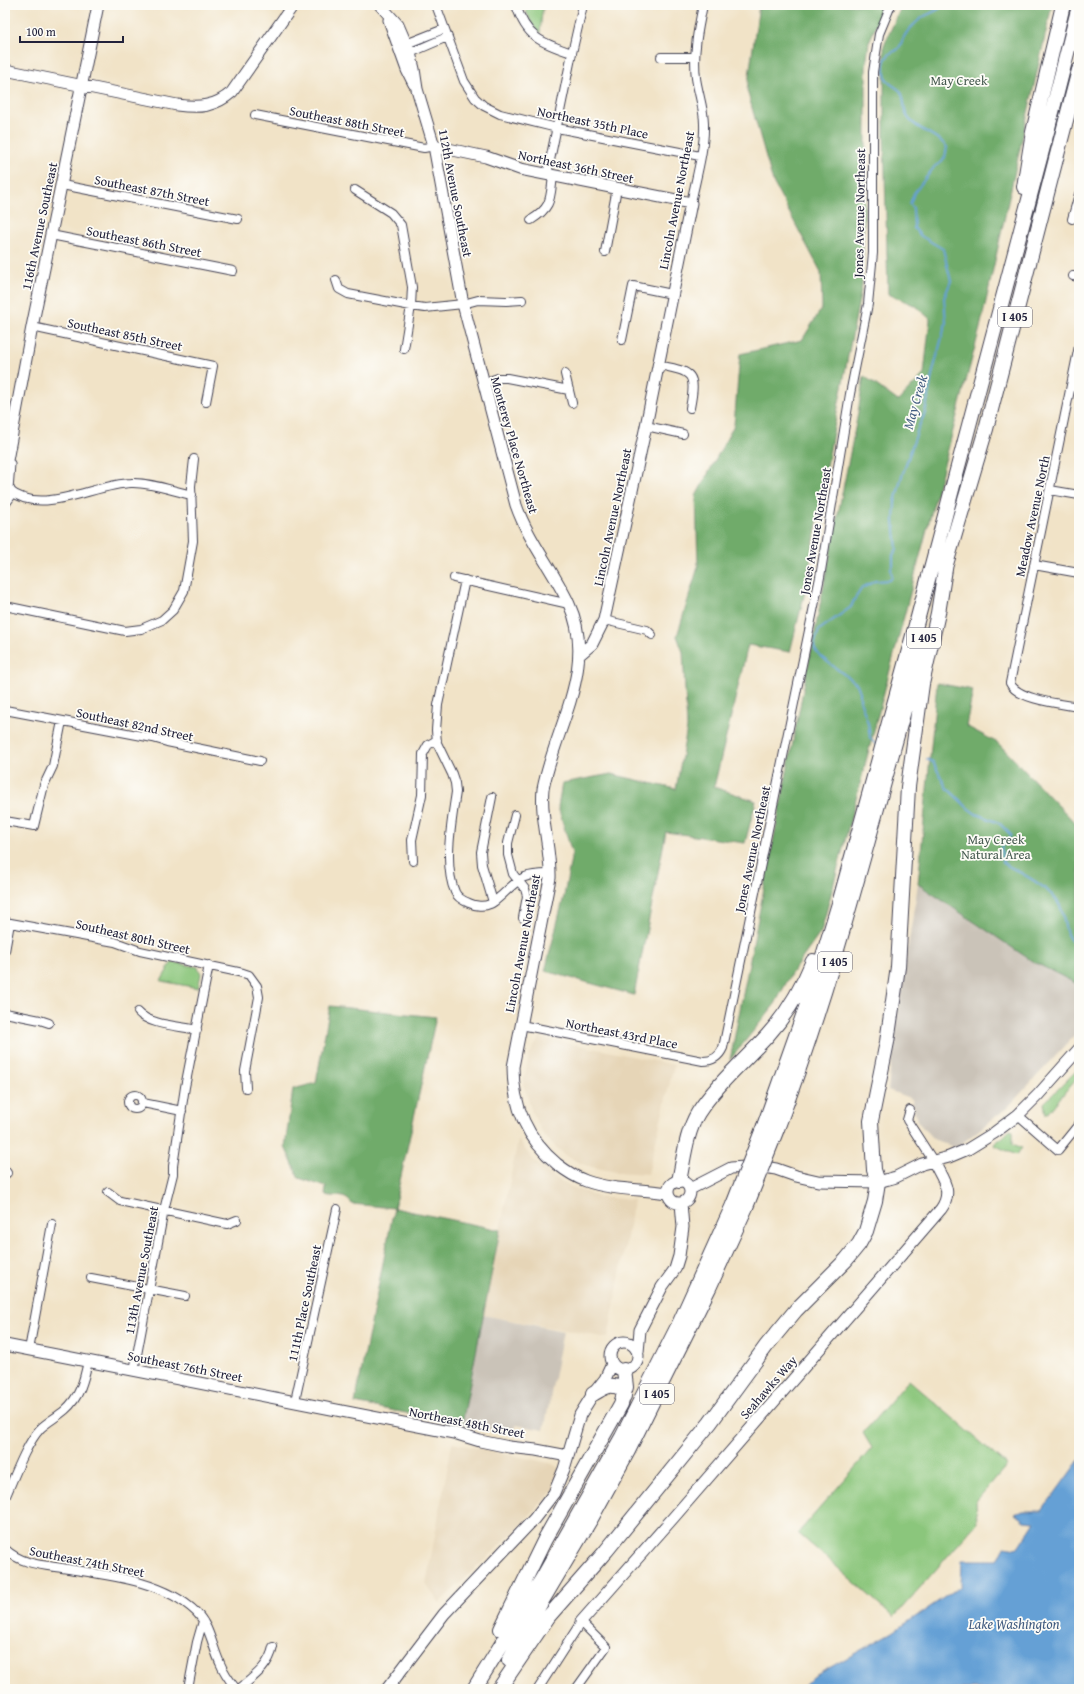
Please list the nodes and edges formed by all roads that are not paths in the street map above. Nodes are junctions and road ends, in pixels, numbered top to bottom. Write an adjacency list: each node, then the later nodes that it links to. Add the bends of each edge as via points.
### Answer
1 (98, 5): 18 (street, 116th Avenue Southeast)
2 (293, 5): 18 (street, via 240,84 225,99 217,103 203,107 187,106)
3 (436, 5): 11 (street)
4 (516, 5): 13 (street, via 523,24 537,39 549,46)
5 (583, 5): 13 (street)
6 (703, 5): 14 (street, Lincoln Avenue Northeast)
7 (891, 5): 97 (street, Jones Avenue Northeast, via 879,34 872,72 873,253 868,304 850,394 820,577 724,1043)
8 (1063, 5): 35 (highway, via 1033,132)
9 (1079, 6): 35 (highway, I 405)
10 (384, 8): 12 (street, 112th Avenue Southeast, via 398,25); 19 (street, 112th Avenue Southeast, via 407,70)
11 (446, 33): 12 (street); 21 (street, Northeast 35th Place, via 464,81 474,98 500,114)
12 (408, 48): 19 (street, 112th Avenue Southeast)
13 (572, 53): 21 (street)
14 (695, 56): 15 (street); 23 (street, Lincoln Avenue Northeast, via 704,123)
15 (661, 57)
16 (5, 70): 18 (street)
17 (1079, 70): 62 (highway, I 405, via 986,429)
18 (82, 86): 25 (street, 116th Avenue Southeast)
19 (418, 89): 22 (street, 112th Avenue Southeast)
20 (255, 115): 22 (street, Southeast 88th Street, via 424,148)
21 (557, 128): 23 (street, Northeast 35th Place); 24 (street)
22 (434, 146): 24 (street, Northeast 36th Street, via 486,157 520,170); 40 (street, 112th Avenue Southeast)
23 (700, 156): 29 (street, Lincoln Avenue Northeast)
24 (550, 176): 26 (street, Northeast 36th Street); 32 (street, via 549,205)
25 (62, 185): 30 (street, Southeast 87th Street); 33 (street, 116th Avenue Southeast)
26 (617, 188): 29 (street, Northeast 36th Street); 34 (street)
27 (355, 190): 41 (street, via 391,213 401,225 410,274)
28 (1079, 194): 31 (street)
29 (691, 203): 38 (street, Lincoln Avenue Northeast)
30 (238, 219)
31 (1072, 219)
32 (531, 220)
33 (51, 235): 36 (street, Southeast 86th Street); 42 (street, 116th Avenue Southeast)
34 (605, 252)
35 (1010, 268): 74 (highway, I 405, via 917,621)
36 (233, 271)
37 (336, 280): 41 (street, via 339,288 348,294)
38 (672, 294): 43 (street, via 633,286); 46 (street, Lincoln Avenue Northeast)
39 (522, 300): 40 (street, via 486,299)
40 (463, 304): 41 (street, via 436,308); 48 (street, Monterey Place Northeast)
41 (411, 306): 45 (street)
42 (32, 327): 50 (street, Southeast 85th Street, via 213,366); 55 (street, 116th Avenue Southeast)
43 (622, 340)
44 (1079, 346): 58 (street, Meadow Avenue North)
45 (404, 348)
46 (659, 365): 52 (street, via 685,371 690,376 694,388); 53 (street, Lincoln Avenue Northeast)
47 (565, 374): 49 (street)
48 (483, 383): 49 (street, via 507,378); 67 (street, Monterey Place Northeast, via 519,514)
49 (569, 390): 51 (street)
50 (206, 402)
51 (572, 403)
52 (690, 408)
53 (646, 426): 54 (street); 69 (street, Lincoln Avenue Northeast)
54 (683, 434)
55 (9, 453): 57 (street, 116th Avenue Southeast); 59 (street, 116th Avenue Southeast)
56 (194, 459): 60 (street)
57 (5, 471)
58 (1050, 490): 61 (street); 63 (street, Meadow Avenue North)
59 (6, 494): 60 (street, via 52,501 138,483)
60 (192, 495): 68 (street, via 193,541 184,591 173,610 162,620 141,629 125,631)
61 (1079, 495)
62 (946, 563): 74 (highway, I 405); 106 (highway, via 916,721 908,787 898,967 887,1042 871,1121 874,1170)
63 (1034, 564): 64 (street); 72 (street, Meadow Avenue North, via 1010,683 1013,689 1026,696)
64 (1079, 573)
65 (454, 578): 66 (street)
66 (465, 580): 67 (street); 76 (street, via 438,705)
67 (569, 604): 71 (street, Monterey Place Northeast)
68 (5, 606)
69 (604, 620): 70 (street, via 647,630); 71 (street, Lincoln Avenue Northeast, via 592,644)
70 (652, 635)
71 (579, 654): 84 (street, Lincoln Avenue Northeast, via 577,680 543,789 542,807)
72 (1079, 707)
73 (5, 710): 75 (street, Southeast 82nd Street)
74 (897, 711): 78 (highway, I 405)
75 (62, 721): 77 (street, Southeast 82nd Street); 81 (street, via 53,766 44,785 34,826)
76 (437, 740): 83 (street, via 428,745 423,754 422,796 412,840); 86 (street, via 456,783 449,848 455,893 471,904 479,906)
77 (260, 761)
78 (875, 790): 82 (highway, I 405); 104 (highway, I 405, via 834,965 800,1069)
79 (492, 797): 86 (street, via 481,852 482,865)
80 (515, 815): 85 (street, via 508,842 508,855 510,868)
81 (5, 820)
82 (855, 844): 104 (highway, I 405); 107 (highway, via 807,975 792,1004 698,1113 688,1135)
83 (413, 861)
84 (550, 874): 85 (street, via 525,876); 94 (street, Lincoln Avenue Northeast)
85 (517, 880): 86 (street); 87 (street, via 525,889 527,896)
86 (493, 902)
87 (523, 918)
88 (8, 923): 89 (street); 90 (street, Southeast 80th Street, via 114,942 140,951)
89 (5, 951)
90 (209, 965): 95 (street); 98 (street, Southeast 80th Street, via 243,973 253,980 259,992 245,1071)
91 (138, 1012): 95 (street, via 142,1017 154,1022)
92 (5, 1013): 93 (street)
93 (49, 1023)
94 (521, 1025): 97 (street, Northeast 43rd Place, via 703,1061 714,1060); 109 (street, Lincoln Avenue Northeast, via 513,1067 514,1092 521,1118 536,1144 564,1170 586,1181)
95 (196, 1030): 101 (street, 113th Avenue Southeast)
96 (1079, 1049): 102 (street)
97 (717, 1057)
98 (246, 1088)
99 (143, 1103): 101 (street)
100 (910, 1110): 105 (street, via 907,1120)
101 (182, 1111): 113 (street, 113th Avenue Southeast, via 173,1174)
102 (1018, 1115): 103 (street, via 1058,1150); 105 (street, via 968,1149)
103 (1079, 1124)
104 (771, 1128): 111 (highway, I 405, bridge)
105 (934, 1162): 106 (street, via 922,1164 896,1177); 135 (street, Seahawks Way, via 947,1190 947,1198 941,1209)
106 (878, 1182): 107 (street, via 818,1181 776,1168 758,1166 731,1168); 142 (highway, via 871,1215 859,1244 796,1310 767,1345 710,1423 606,1551 548,1617)
107 (684, 1185): 109 (street, via 672,1183); 110 (street, via 687,1199)
108 (108, 1192): 113 (street, via 120,1201)
109 (667, 1193): 110 (street, via 670,1199)
110 (681, 1203): 119 (street, via 683,1227 675,1269 662,1287)
111 (740, 1206): 137 (highway, I 405, via 622,1437 542,1580); 141 (highway, I 405, via 702,1302 628,1450 592,1517 530,1621)
112 (337, 1209): 129 (street, 111th Place Southeast)
113 (164, 1210): 114 (street, via 226,1224); 117 (street, 113th Avenue Southeast)
114 (237, 1220)
115 (52, 1224): 122 (street)
116 (91, 1278): 117 (street)
117 (149, 1289): 118 (street); 126 (street, 113th Avenue Southeast)
118 (185, 1296)
119 (640, 1330): 120 (street); 123 (street)
120 (625, 1342): 123 (street, via 633,1345); 125 (street, via 617,1344 611,1350 610,1360)
121 (5, 1345): 122 (street, Southeast 76th Street)
122 (29, 1350): 124 (street, Southeast 76th Street)
123 (638, 1352): 125 (street, via 635,1365 628,1369)
124 (88, 1361): 126 (street, Southeast 76th Street); 132 (street, via 77,1396 65,1410 40,1429)
125 (619, 1368): 127 (street, via 605,1379); 128 (highway, via 626,1387)
126 (134, 1371): 129 (street, Southeast 76th Street)
127 (593, 1394): 128 (highway, via 607,1386 615,1385 622,1389); 131 (street, via 580,1415)
128 (624, 1396): 137 (highway, via 545,1539)
129 (295, 1401): 130 (street, Southeast 76th Street)
130 (360, 1415): 131 (street, Northeast 48th Street, via 454,1433 509,1447)
131 (568, 1456): 140 (street, via 554,1493 539,1514 444,1614)
132 (5, 1498)
133 (5, 1549): 134 (street, Southeast 74th Street, via 15,1557 30,1563 102,1575 158,1589 191,1607)
134 (203, 1621): 138 (street); 139 (street, Southeast 74th Street, via 226,1674)
135 (580, 1622): 143 (street); 144 (street, via 606,1647)
136 (273, 1647): 139 (street, via 266,1666)
137 (475, 1688)
138 (188, 1689)
139 (238, 1689)
140 (387, 1689)
141 (495, 1689)
142 (499, 1689)
143 (538, 1689)
144 (576, 1689)

